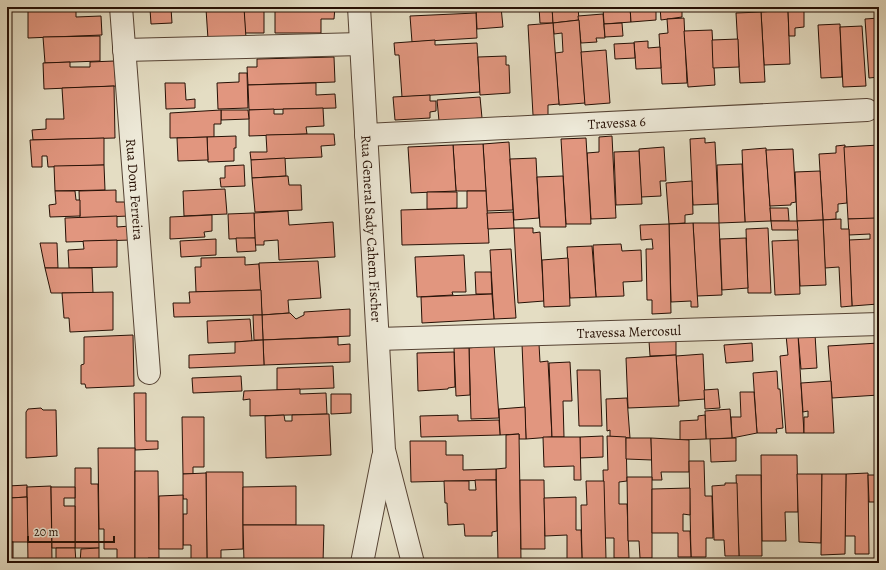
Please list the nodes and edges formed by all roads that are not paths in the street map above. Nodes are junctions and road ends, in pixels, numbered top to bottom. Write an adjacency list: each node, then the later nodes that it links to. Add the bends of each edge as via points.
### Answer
1 (122, 7): 4 (street, Rua Dom Ferreira)
2 (359, 7): 3 (street, Rua General Sady Cahem Fischer)
3 (362, 44): 4 (street); 6 (street, Rua General Sady Cahem Fischer)
4 (124, 50): 9 (street, Rua Dom Ferreira)
5 (867, 110): 6 (street, Travessa 6)
6 (366, 135): 8 (street, Rua General Sady Cahem Fischer)
7 (879, 324): 8 (street, Travessa Mercosul)
8 (378, 339): 10 (street, Rua General Sady Cahem Fischer)
9 (149, 373)
10 (384, 450): 11 (street); 12 (street)
11 (362, 563)
12 (413, 563)

